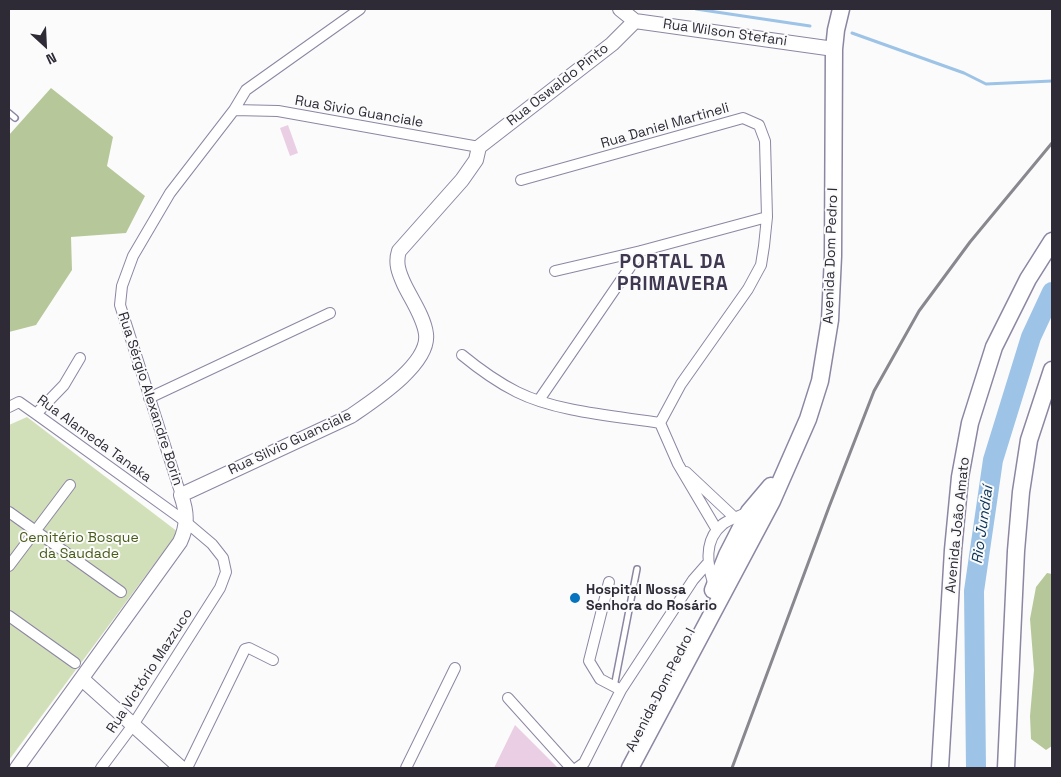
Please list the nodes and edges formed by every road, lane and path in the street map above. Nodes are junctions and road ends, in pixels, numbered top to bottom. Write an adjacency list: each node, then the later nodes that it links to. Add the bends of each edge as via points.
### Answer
1 (360, 9): 6 (street, Rua Sérgio Alexandre Borin, via 246,90)
2 (620, 9): 4 (street, Rua Wilson Stefani)
3 (841, 9): 5 (main road, Avenida Dom Pedro I)
4 (636, 21): 5 (street, Rua Wilson Stefani); 9 (street, Rua Oswaldo Pinto, via 612,44)
5 (834, 49): 24 (main road, Avenida Dom Pedro I, via 830,320 820,381)
6 (234, 110): 9 (street, Rua Sivio Guanciale, via 278,112); 19 (street, Rua Sérgio Alexandre Borin, via 170,193 133,256 122,286 120,305)
7 (9, 114): 8 (lane)
8 (14, 118)
9 (479, 147): 27 (street, Rua Silvio Guanciale, via 476,160 462,180 407,241 396,259 399,273 425,328 426,346 420,359 374,401 350,416)
10 (521, 180): 11 (street, Rua Daniel Martineli, via 743,118 760,125 765,141)
11 (767, 217): 13 (street); 23 (street, Rua Daniel Martineli, via 761,265 748,289 681,384)
12 (1052, 241): 58 (main road, Avenida João Amato, via 1028,279 994,347 970,423 960,477 953,550)
13 (641, 251): 14 (street); 20 (street)
14 (555, 271)
15 (330, 313): 19 (street)
16 (462, 355): 20 (street, via 518,392)
17 (80, 358): 22 (street, via 64,386)
18 (1052, 370): 59 (main road, via 1029,440 1021,492)
19 (149, 398): 27 (street, Rua Sérgio Alexandre Borin)
20 (539, 400): 23 (street, via 570,409)
21 (9, 407): 22 (street, Rua Alameda Tanaka, via 19,402)
22 (36, 414): 31 (street, Rua Alameda Tanaka)
23 (660, 423): 25 (street)
24 (791, 458): 28 (main road, Avenida Dom Pedro I); 30 (main road, Avenida Dom Pedro I)
25 (678, 464): 30 (street); 32 (street)
26 (70, 485): 33 (street)
27 (181, 495): 31 (street)
28 (772, 501): 30 (street); 40 (main road, Avenida Dom Pedro I)
29 (9, 512): 33 (street)
30 (742, 515): 32 (street); 40 (main road, Avenida Dom Pedro I)
31 (186, 522): 38 (street, Rua Alameda Tanaka, via 223,558 226,572); 45 (street, via 180,542)
32 (716, 530): 34 (street)
33 (36, 532): 35 (street); 39 (street)
34 (707, 564): 40 (street); 46 (street)
35 (9, 566)
36 (637, 570): 46 (lane)
37 (609, 582): 46 (street, via 589,661 600,679)
38 (220, 588): 48 (street, Rua Victório Mazzuco)
39 (121, 592)
40 (717, 592): 56 (main road, Avenida Dom Pedro I); 57 (main road, Avenida Dom Pedro I)
41 (9, 616): 43 (street)
42 (273, 660): 52 (street, via 245,649)
43 (74, 663)
44 (455, 668): 53 (street)
45 (82, 679): 48 (street); 49 (street)
46 (618, 688): 55 (street, via 584,763)
47 (508, 698): 54 (street)
48 (133, 724): 50 (street, Rua Victório Mazzuco); 51 (street)
49 (17, 768)
50 (101, 768)
51 (181, 768)
52 (187, 768)
53 (406, 768)
54 (571, 768)
55 (577, 768)
56 (621, 768)
57 (630, 768)
58 (940, 768)
59 (1006, 768)

